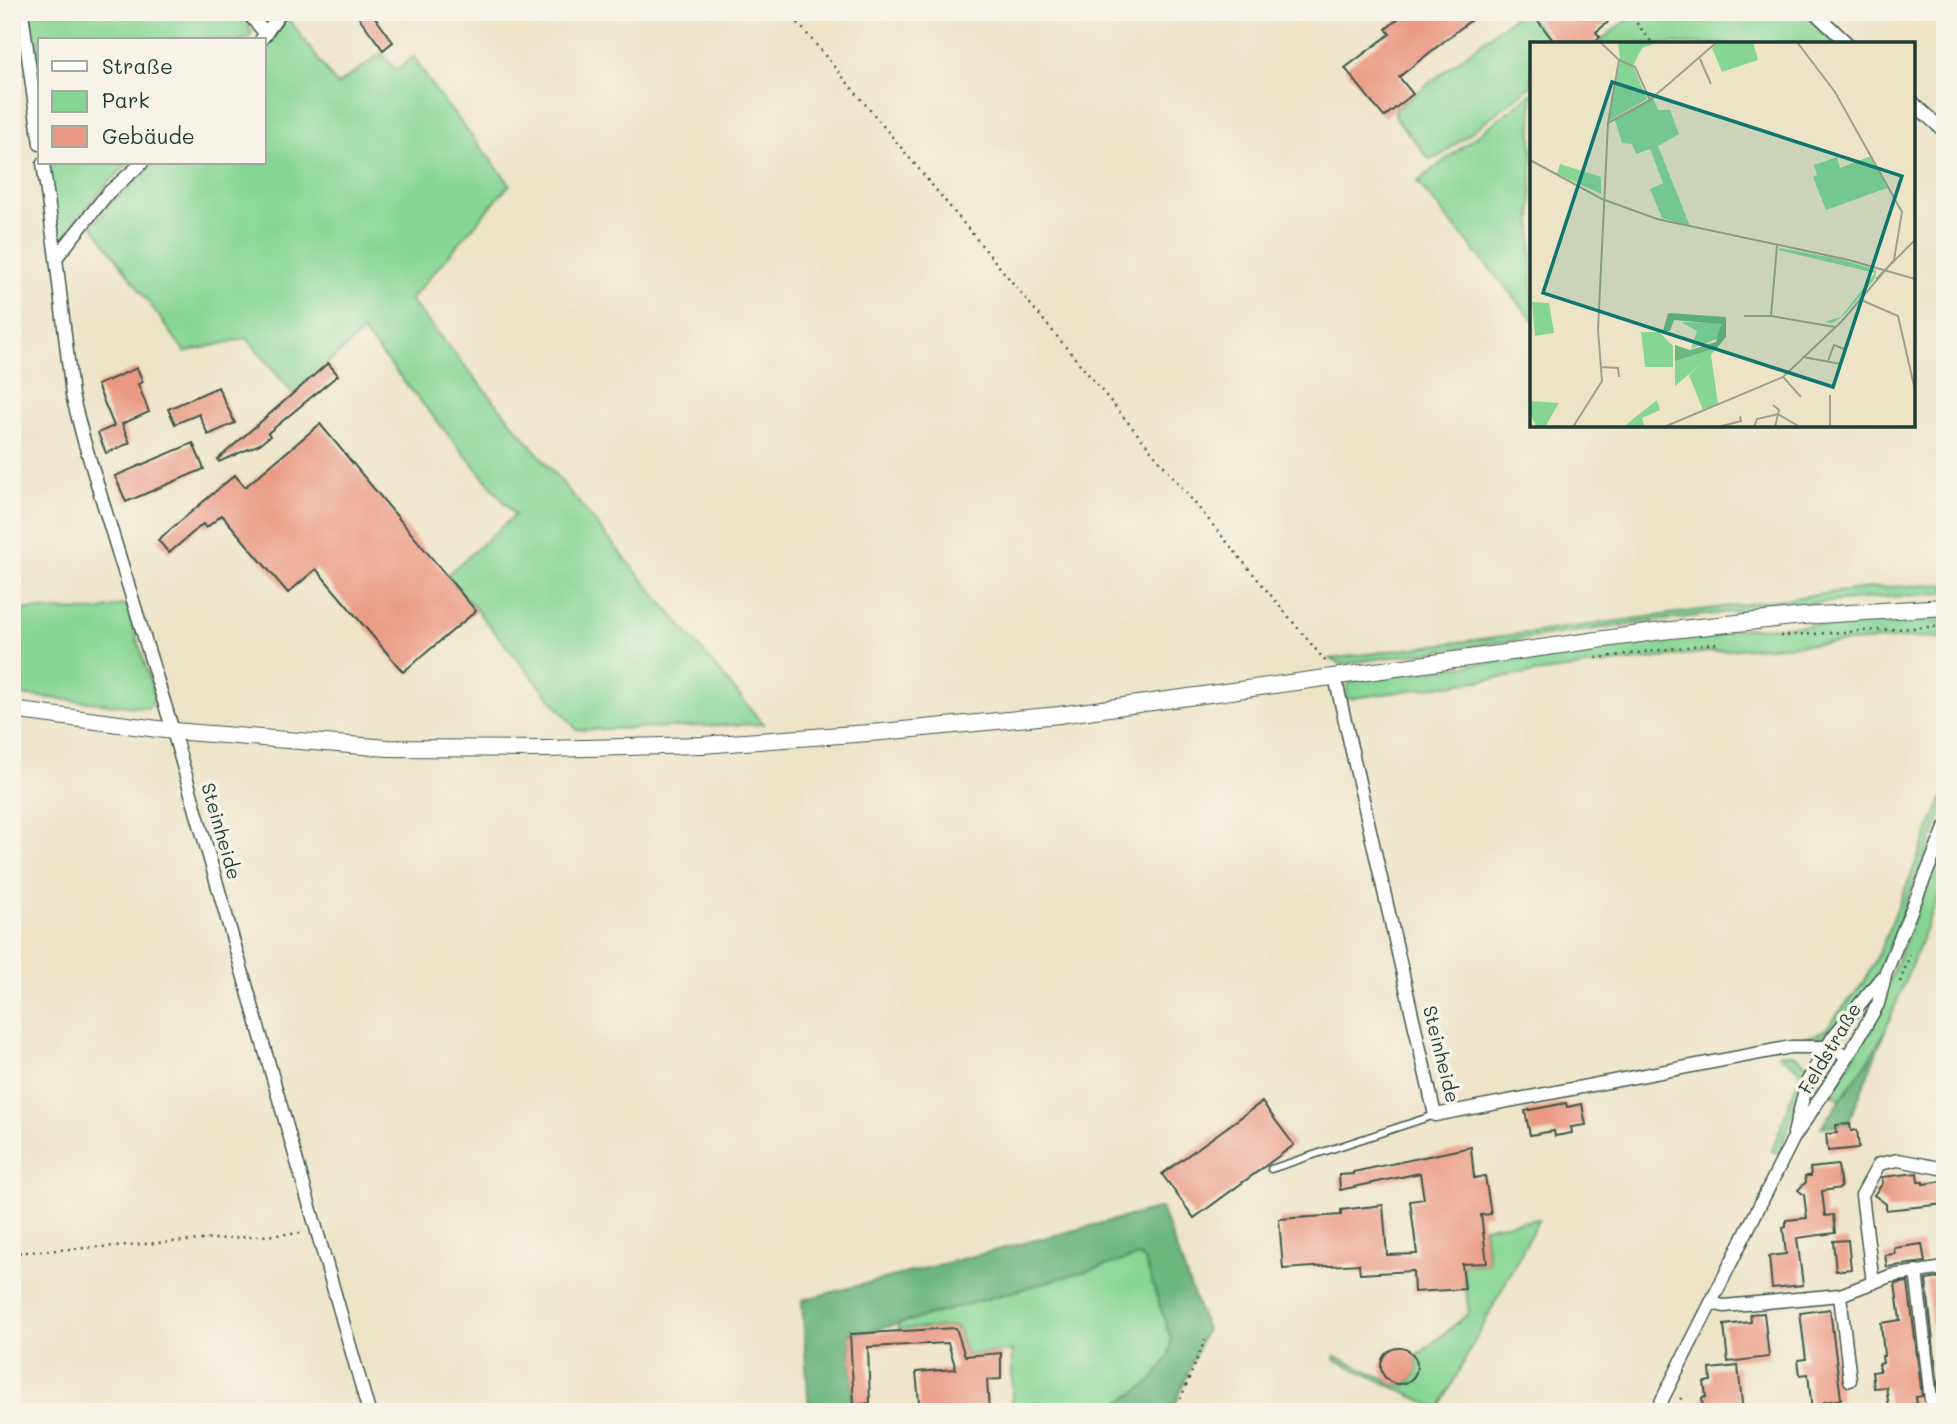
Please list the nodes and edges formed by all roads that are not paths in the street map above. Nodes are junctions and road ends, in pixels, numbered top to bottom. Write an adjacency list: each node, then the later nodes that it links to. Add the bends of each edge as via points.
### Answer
1 (22, 12): 8 (street)
2 (247, 12): 5 (street)
3 (281, 12): 5 (street)
4 (1814, 12): 6 (street)
5 (264, 37)
6 (1846, 42)
7 (1915, 105): 9 (street)
8 (38, 129)
9 (1945, 132)
10 (43, 164): 12 (street, Steinheide)
11 (141, 164): 12 (street, via 108,193)
12 (56, 258): 16 (street, Steinheide, via 72,395)
13 (1945, 607): 14 (street, via 1662,631)
14 (1335, 677): 16 (street, via 1059,715 702,745 387,748); 21 (street, Steinheide)
15 (12, 710): 16 (street)
16 (173, 731): 32 (street, Steinheide)
17 (1944, 833): 18 (street, Feldstraße)
18 (1886, 972): 19 (street, Feldstraße); 20 (street, Feldstraße, via 1878,1004)
19 (1826, 1047): 20 (street, Steinheide); 21 (street, Steinheide, via 1791,1046); 22 (street, Feldstraße, via 1807,1082)
20 (1848, 1056): 22 (street, Feldstraße)
21 (1435, 1115): 23 (lane)
22 (1793, 1139): 29 (street, Feldstraße)
23 (1271, 1169)
24 (1945, 1169): 27 (street, via 1898,1160 1879,1164 1862,1195)
25 (1945, 1268): 26 (street)
26 (1916, 1271): 27 (street); 31 (street)
27 (1873, 1283): 28 (street)
28 (1840, 1295): 29 (street, via 1724,1306); 30 (street)
29 (1711, 1303): 33 (street, Feldstraße)
30 (1850, 1380)
31 (1931, 1400)
32 (369, 1412)
33 (1656, 1412)

